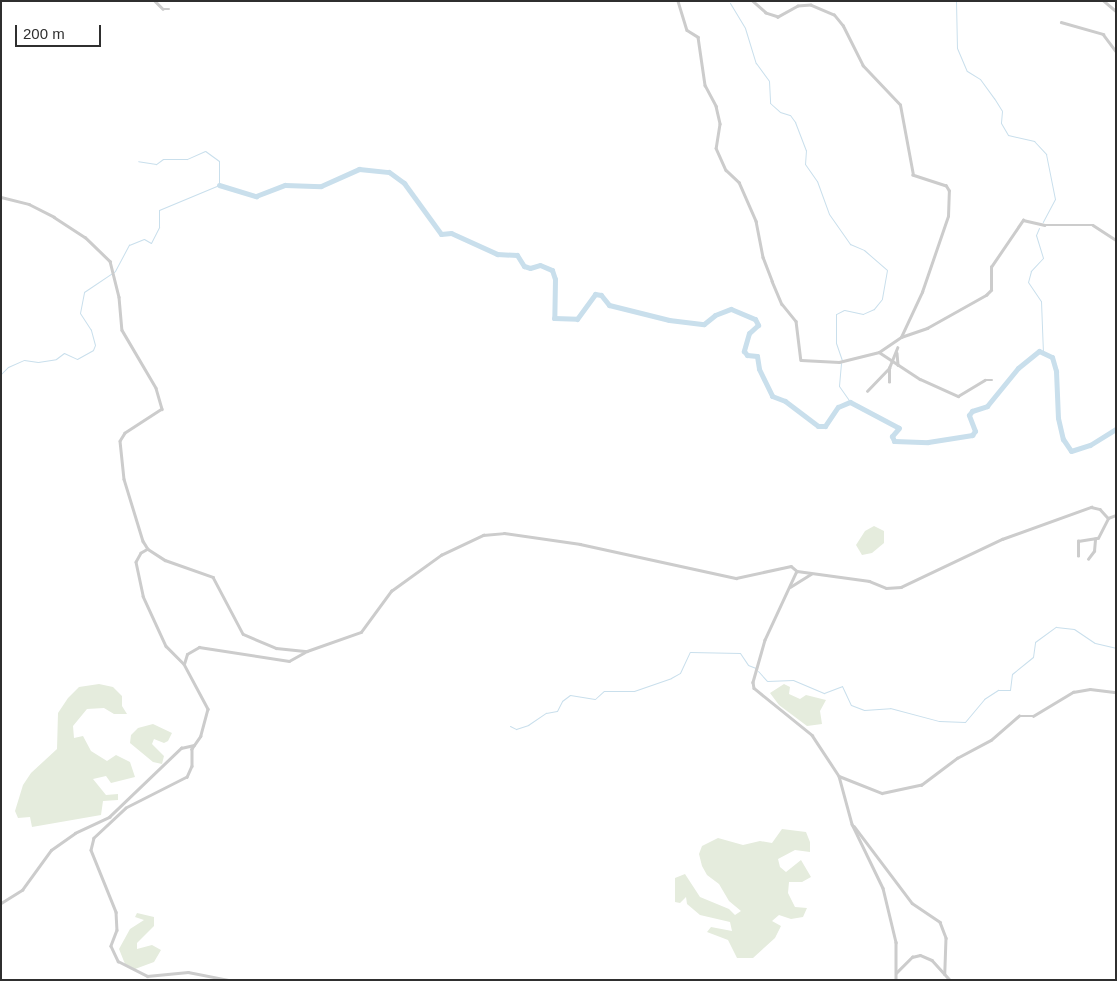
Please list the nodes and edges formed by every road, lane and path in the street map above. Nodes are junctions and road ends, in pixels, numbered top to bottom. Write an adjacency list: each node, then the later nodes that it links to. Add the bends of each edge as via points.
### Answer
1 (155, 1): 5 (street, via 159,7)
2 (678, 1): 14 (street, via 687,30 698,37 705,85 716,106 720,124 716,148 726,170 739,182 756,221 763,258 772,281 782,304 796,321 801,360 839,362)
3 (752, 1): 11 (street, via 766,13 778,17 798,6 811,5 834,15 863,66 900,105 913,175 946,186 948,216 935,259)
4 (1104, 1): 6 (street)
5 (169, 9)
6 (1116, 11)
7 (1061, 22): 8 (street, via 1103,34)
8 (1116, 51)
9 (1, 197): 24 (street, via 29,204 54,217 105,256 114,272 122,330 156,388 162,409 125,433 120,441 124,479)
10 (1116, 240): 11 (street, via 1093,225 1044,225 1024,220 991,267 991,290 986,295 927,328)
11 (901, 337): 12 (street)
12 (897, 339): 13 (street); 14 (street)
13 (898, 348): 15 (street); 16 (street)
14 (879, 352): 15 (street)
15 (891, 361): 16 (street); 17 (street)
16 (899, 367): 18 (street, via 958,396 985,380)
17 (889, 368): 19 (street); 20 (street)
18 (992, 380)
19 (889, 382)
20 (867, 391)
21 (1116, 515): 22 (street)
22 (1108, 518): 23 (street); 28 (street, via 1100,509 1091,507 1002,539 901,588)
23 (1095, 539): 25 (street, via 1078,541); 26 (street, via 1094,551)
24 (148, 549): 30 (street, via 178,566 213,578 243,634 254,641 291,651); 31 (street, via 136,562 143,596 171,654)
25 (1078, 556)
26 (1088, 559)
27 (797, 571): 28 (street); 29 (street); 30 (street, via 791,566 736,578 580,544 504,533 483,535 442,555 386,595 361,632)
28 (813, 574): 29 (street)
29 (789, 588): 34 (street, via 756,664 754,688 812,735)
30 (307, 651): 31 (street, via 289,661 199,646 187,654)
31 (184, 664): 33 (street, via 208,709 201,736)
32 (1116, 692): 34 (street, via 1090,689 1073,692 1033,716 1019,716 985,744 957,758 921,784 882,793)
33 (194, 745): 36 (street, via 181,748 109,817 75,833 52,850 22,890); 39 (street, via 187,778 126,808 94,838 91,850 116,912 117,930 111,946 118,961 147,976 188,972)
34 (839, 776): 35 (street)
35 (852, 824): 37 (street, via 883,888 896,942); 38 (street, via 912,903 940,922 946,944)
36 (1, 903)
37 (896, 974): 38 (street, via 912,956 920,955 932,960); 42 (street)
38 (945, 974): 43 (street)
39 (229, 980)
40 (245, 980): 41 (street)
41 (283, 980)
42 (896, 980)
43 (950, 980)

